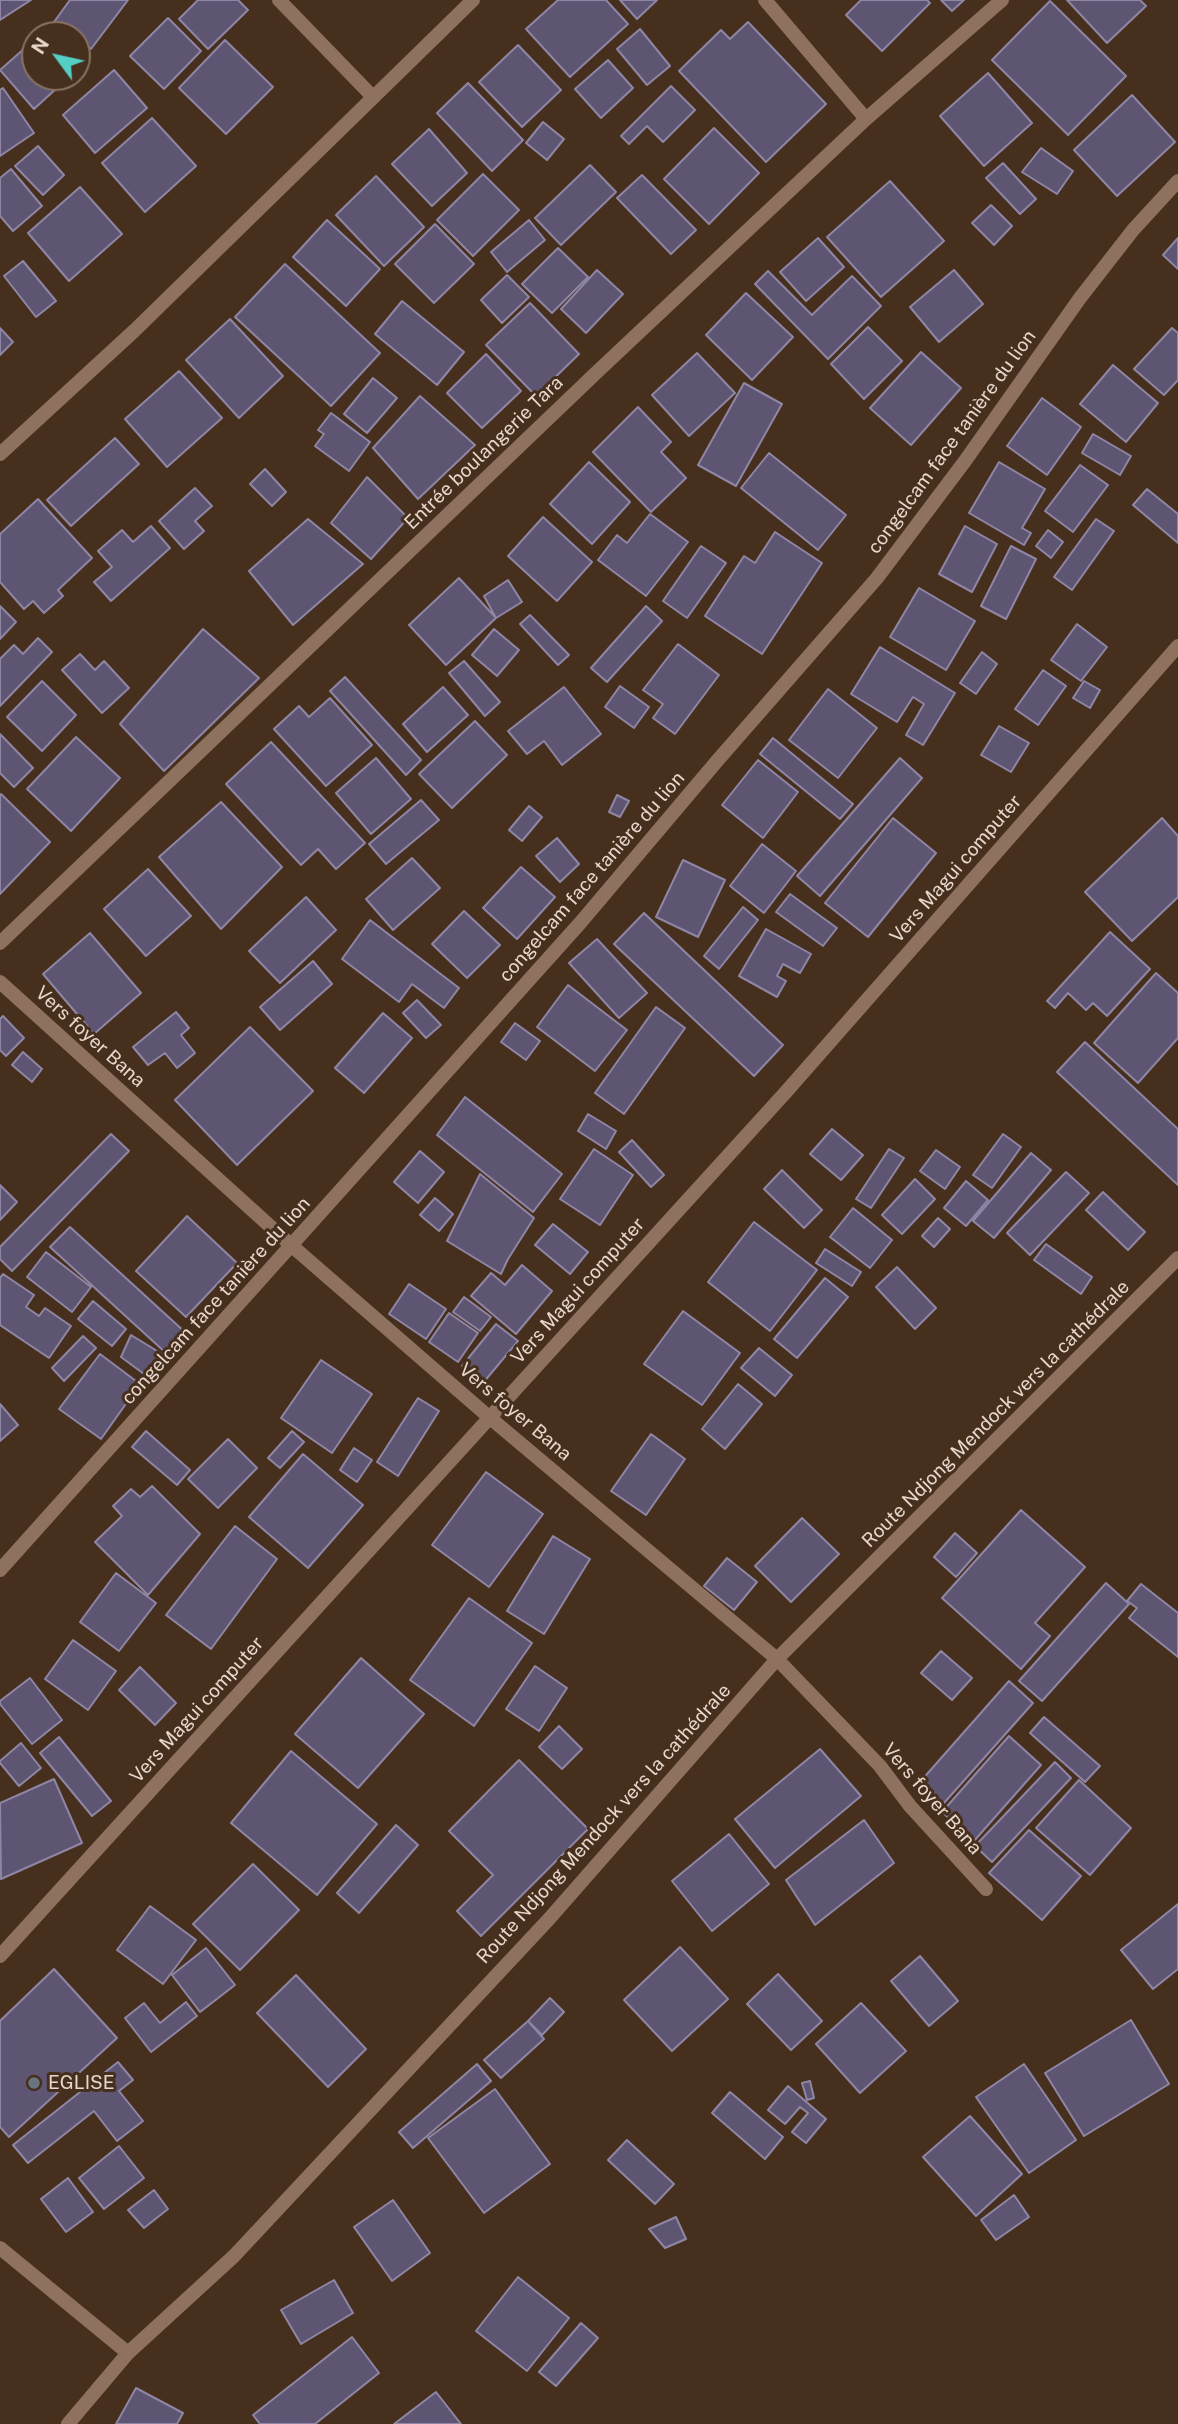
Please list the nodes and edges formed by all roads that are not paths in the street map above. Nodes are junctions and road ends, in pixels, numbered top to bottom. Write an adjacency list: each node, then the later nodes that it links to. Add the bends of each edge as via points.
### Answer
1 (279, 0): 5 (street)
2 (473, 0): 5 (street)
3 (765, 0): 6 (street)
4 (1002, 0): 6 (street, Entrée boulangerie Tara)
5 (373, 97): 8 (street, via 134,331)
6 (866, 119): 10 (street, Entrée boulangerie Tara)
7 (1178, 181): 12 (street, congelcam face tanière du lion, via 1080,298 877,578 581,922)
8 (0, 453)
9 (1178, 646): 14 (street, Vers Magui computer, via 785,1093)
10 (0, 943)
11 (0, 982): 12 (street, Vers foyer Bana)
12 (292, 1246): 14 (street, Vers foyer Bana); 15 (street, congelcam face tanière du lion)
13 (1178, 1258): 16 (street, Route Ndjong Mendock vers la cathédrale)
14 (489, 1417): 16 (street, Vers foyer Bana); 18 (street, Vers Magui computer)
15 (0, 1570)
16 (777, 1659): 17 (street, Vers foyer Bana, via 880,1766); 20 (street, Route Ndjong Mendock vers la cathédrale, via 549,1919 234,2256)
17 (986, 1889)
18 (0, 1956)
19 (0, 2248): 20 (street)
20 (128, 2353): 21 (street, Route Ndjong Mendock vers la cathédrale)
21 (68, 2424)

